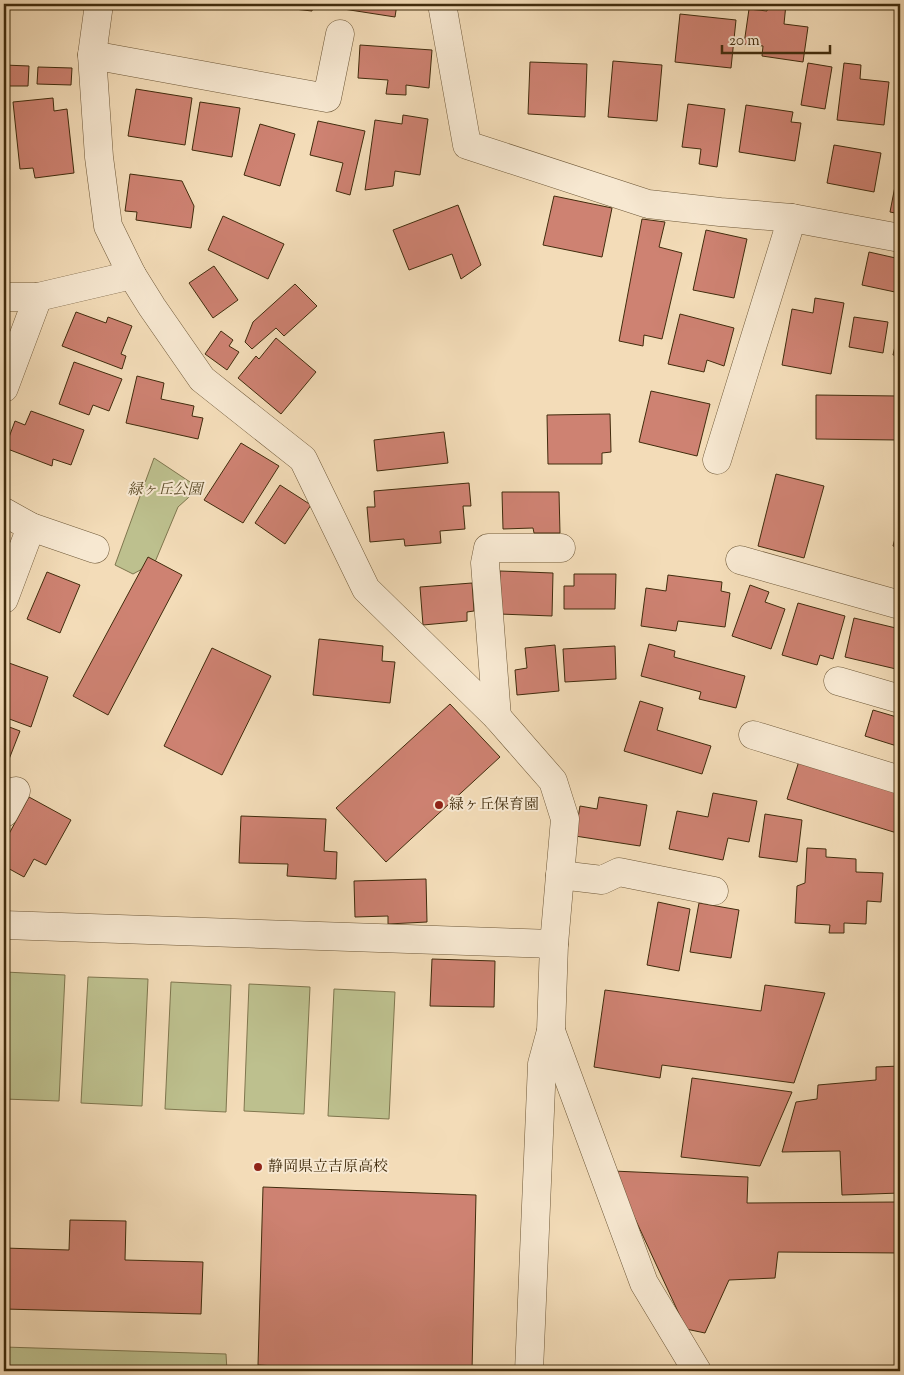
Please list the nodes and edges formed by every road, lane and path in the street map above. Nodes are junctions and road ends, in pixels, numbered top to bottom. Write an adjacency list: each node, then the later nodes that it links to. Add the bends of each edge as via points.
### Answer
1 (100, 4): 4 (street)
2 (442, 4): 5 (street, via 467,145 648,204)
3 (340, 34): 4 (street, via 327,98)
4 (92, 55): 7 (street, via 99,157 108,226)
5 (792, 218): 6 (street); 11 (street)
6 (900, 238)
7 (132, 275): 9 (street); 21 (street, via 202,380 303,459 366,589)
8 (4, 297): 9 (street)
9 (38, 297): 10 (street)
10 (4, 388)
11 (717, 460)
12 (4, 512): 13 (street)
13 (31, 527): 15 (street); 17 (street)
14 (561, 548): 21 (street, via 488,548 485,563)
15 (95, 549)
16 (740, 560): 18 (street)
17 (4, 599)
18 (900, 604)
19 (838, 681): 20 (street)
20 (900, 700)
21 (496, 717): 24 (street, via 553,781 565,820)
22 (753, 736): 23 (street)
23 (900, 780)
24 (560, 875): 25 (street, via 602,880 619,872); 27 (street)
25 (714, 891)
26 (4, 925): 27 (street)
27 (554, 944): 28 (street)
28 (551, 1031): 29 (street, via 542,1064); 30 (street, via 644,1283)
29 (528, 1371)
30 (697, 1371)

